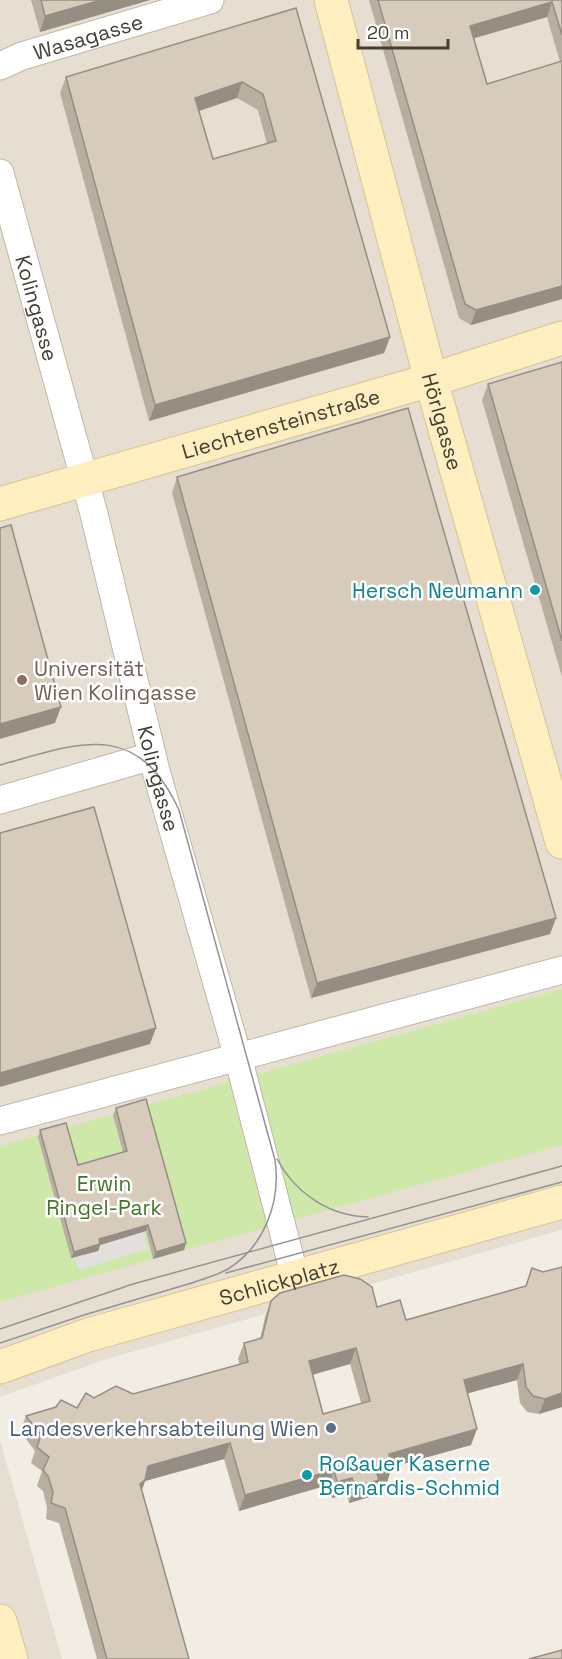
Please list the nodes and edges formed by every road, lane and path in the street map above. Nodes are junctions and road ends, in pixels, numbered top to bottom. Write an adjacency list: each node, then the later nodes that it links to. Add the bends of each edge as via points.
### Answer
1 (210, 0): 3 (street, Wasagasse)
2 (331, 0): 6 (street, Hörlgasse)
3 (0, 66)
4 (0, 173): 7 (street, Kolingasse)
5 (562, 338): 6 (street, Liechtensteinstraße)
6 (431, 380): 7 (street, Liechtensteinstraße); 11 (street, Hörlgasse)
7 (85, 479): 8 (street, Liechtensteinstraße); 9 (street, Kolingasse)
8 (13, 500)
9 (153, 756): 10 (street); 13 (street, Kolingasse)
10 (0, 800)
11 (562, 842)
12 (562, 970): 13 (street)
13 (238, 1057): 14 (street); 16 (street, Kolingasse)
14 (0, 1121)
15 (562, 1202): 16 (street, Schlickplatz)
16 (295, 1277): 17 (street, Schlickplatz, via 88,1335)
17 (0, 1368)
18 (0, 1621): 19 (street)
19 (11, 1659)

